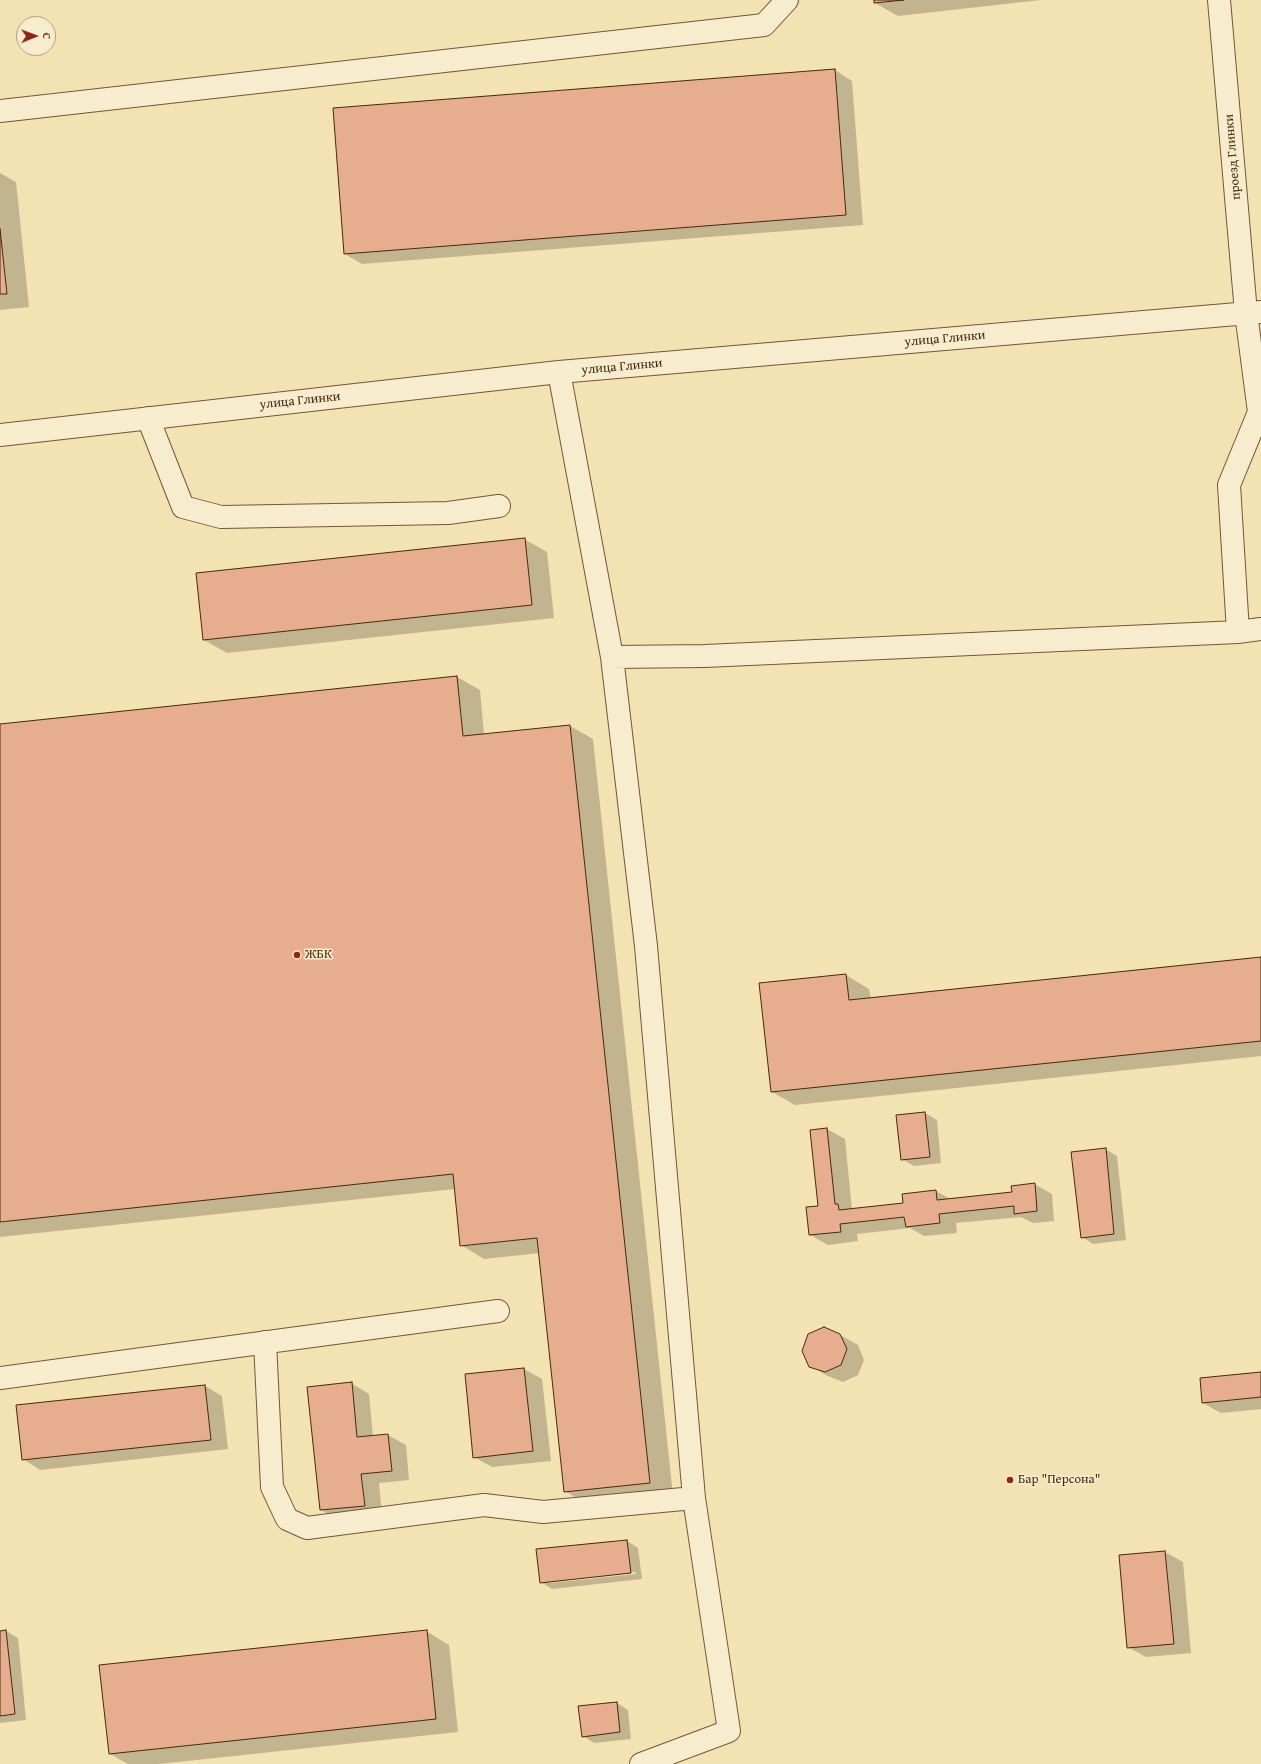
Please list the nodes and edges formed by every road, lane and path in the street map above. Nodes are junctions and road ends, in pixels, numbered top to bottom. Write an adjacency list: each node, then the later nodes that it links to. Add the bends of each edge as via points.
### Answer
1 (787, 0): 3 (street, via 764,25)
2 (1219, 0): 4 (street, проезд Глинки)
3 (0, 111)
4 (1254, 312): 5 (street, улица Глинки); 10 (street, проезд Глинки, via 1259,412 1230,485)
5 (560, 372): 6 (street, улица Глинки); 11 (street)
6 (148, 418): 7 (street, улица Глинки); 8 (street, via 183,507 221,517 448,513)
7 (0, 435)
8 (499, 506)
9 (1261, 629): 10 (street)
10 (1238, 632): 11 (street, via 713,656)
11 (612, 657): 15 (street, via 646,946)
12 (498, 1311): 13 (street)
13 (265, 1342): 14 (street); 15 (street, via 272,1487 287,1519 307,1528 484,1505 543,1512)
14 (0, 1378)
15 (694, 1498): 16 (street, via 729,1730)
16 (641, 1764)

